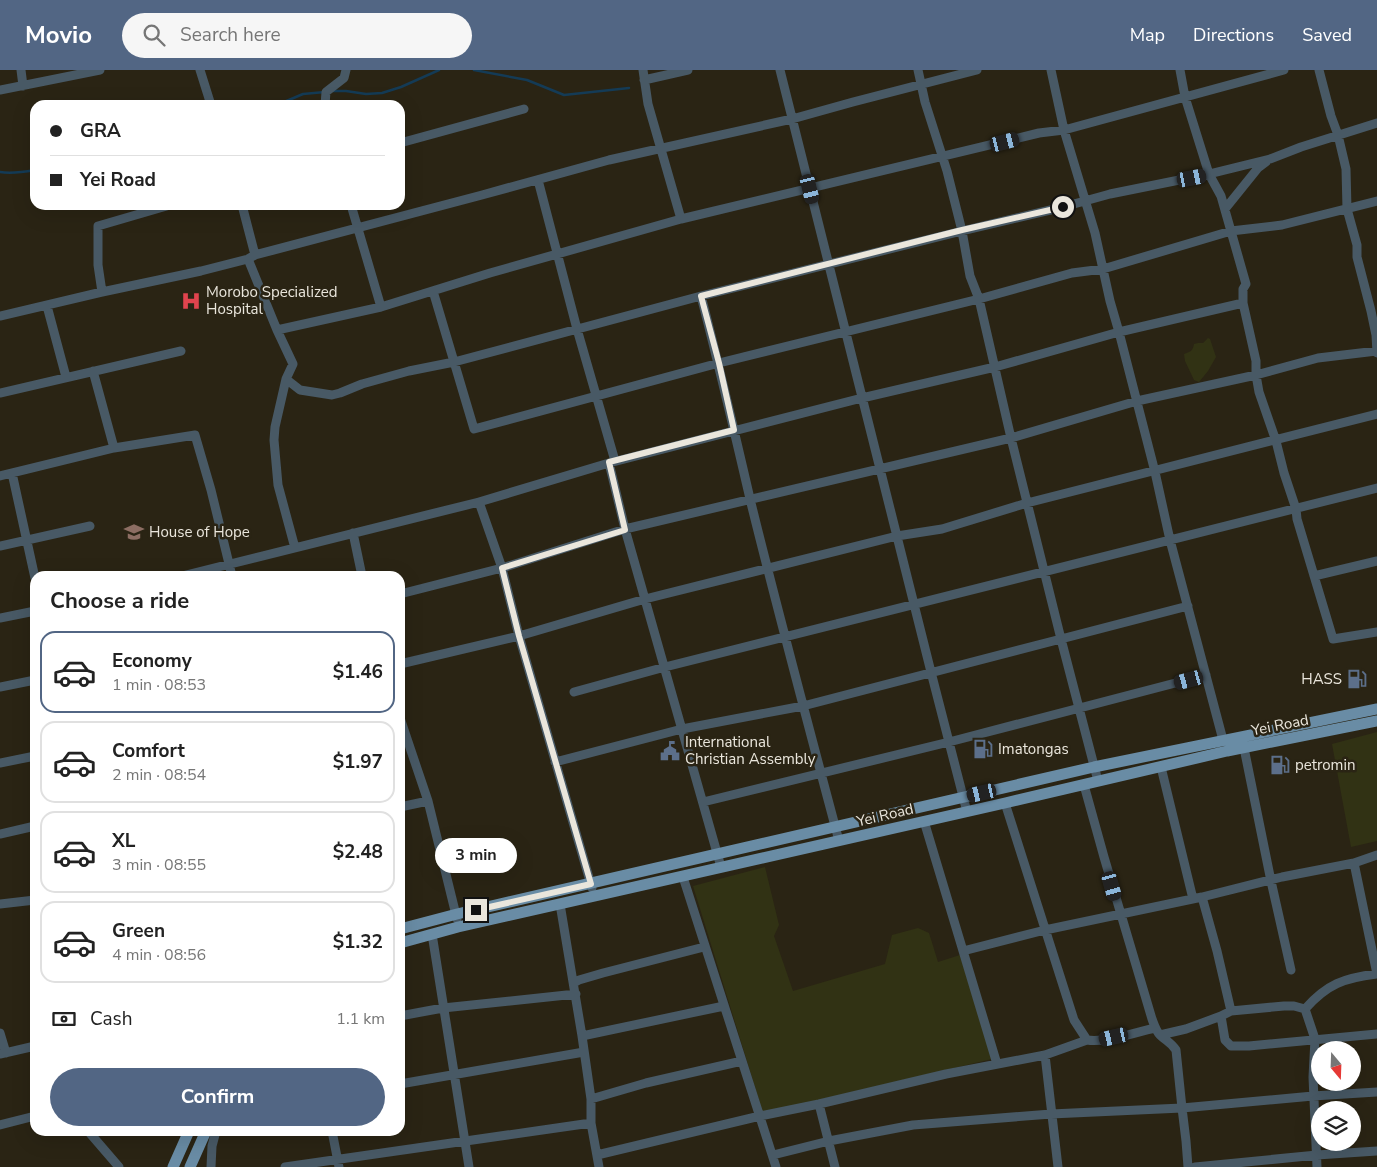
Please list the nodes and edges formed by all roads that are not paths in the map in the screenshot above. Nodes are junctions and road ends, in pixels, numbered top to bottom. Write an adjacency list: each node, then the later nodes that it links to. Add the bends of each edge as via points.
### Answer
1 (20, 70): 16 (street)
2 (100, 70): 16 (street)
3 (200, 70): 19 (street)
4 (346, 70): 20 (street, via 344,78 326,92)
5 (643, 70): 14 (street)
6 (688, 70): 14 (street)
7 (780, 70): 22 (street)
8 (918, 70): 15 (street)
9 (977, 70): 15 (street)
10 (1051, 70): 24 (street)
11 (1180, 70): 18 (street)
12 (1284, 70): 18 (street)
13 (1319, 70): 25 (street)
14 (644, 80): 27 (street)
15 (921, 85): 22 (street); 28 (street)
16 (23, 86): 17 (street)
17 (0, 90)
18 (1185, 97): 24 (street); 30 (street)
19 (209, 100)
20 (325, 100)
21 (524, 109): 26 (street)
22 (792, 119): 27 (street); 32 (street)
23 (1377, 123): 25 (street)
24 (1064, 130): 28 (street); 33 (street)
25 (1338, 134): 29 (street); 36 (street, via 1346,170)
26 (405, 143)
27 (661, 149): 31 (street); 40 (street)
28 (943, 157): 32 (street); 42 (street)
29 (1270, 159): 30 (street); 35 (street, via 1258,168)
30 (1209, 174): 33 (street); 35 (street)
31 (538, 180): 41 (street); 44 (street)
32 (810, 189): 40 (street); 46 (street)
33 (1086, 201): 42 (street); 47 (street)
34 (1377, 201): 36 (street)
35 (1225, 209): 43 (street)
36 (1346, 209): 43 (street, via 1282,226); 61 (street, via 1357,245)
37 (153, 210): 49 (street, via 98,226)
38 (243, 210): 45 (street)
39 (353, 210): 41 (street)
40 (681, 219): 44 (street)
41 (358, 228): 45 (street); 54 (street)
42 (962, 230): 46 (street); 51 (street, via 970,276)
43 (1231, 231): 47 (street); 52 (street, via 1246,284)
44 (557, 254): 48 (street); 56 (street)
45 (251, 257): 49 (street); 57 (street)
46 (829, 264): 50 (street); 58 (street)
47 (1103, 269): 51 (street, via 1072,273); 59 (street)
48 (433, 291): 54 (street); 62 (street)
49 (102, 292): 53 (street)
50 (701, 296): 56 (street); 63 (street)
51 (980, 299): 58 (street); 64 (street)
52 (1243, 303): 59 (street); 66 (street, via 1256,360)
53 (46, 306): 55 (street); 67 (street)
54 (381, 306): 57 (street)
55 (0, 316)
56 (577, 329): 62 (street); 70 (street)
57 (277, 330): 68 (street, via 293,364)
58 (846, 332): 63 (street); 71 (street)
59 (1119, 332): 64 (street); 72 (street)
60 (181, 351): 65 (street)
61 (1377, 351): 66 (street, via 1318,358)
62 (454, 362): 68 (street, via 376,380 332,395 300,390); 70 (street, via 474,429)
63 (719, 363): 70 (street); 74 (street)
64 (995, 366): 71 (street); 75 (street)
65 (93, 371): 67 (street); 77 (street)
66 (1256, 375): 72 (street); 76 (street)
67 (66, 377): 69 (street)
68 (286, 379): 95 (street, via 274,440 278,485)
69 (0, 393)
70 (597, 396): 78 (street)
71 (862, 398): 74 (street); 79 (street)
72 (1137, 401): 75 (street); 80 (street)
73 (1377, 414): 76 (street)
74 (734, 430): 78 (street); 84 (street)
75 (1011, 438): 79 (street); 86 (street)
76 (1276, 441): 80 (street); 87 (street)
77 (114, 448): 81 (street); 97 (street, via 196,435)
78 (612, 462): 85 (street); 89 (street)
79 (880, 469): 84 (street); 91 (street)
80 (1154, 472): 86 (street); 93 (street)
81 (12, 473): 82 (street); 92 (street)
82 (0, 476)
83 (1377, 488): 87 (street)
84 (751, 500): 89 (street); 99 (street)
85 (479, 502): 90 (street); 98 (street)
86 (1027, 503): 91 (street, via 942,529); 104 (street)
87 (1296, 509): 93 (street); 105 (street)
88 (90, 526): 92 (street)
89 (625, 530): 98 (street); 107 (street)
90 (352, 533): 95 (street); 103 (street)
91 (897, 536): 99 (street); 108 (street)
92 (27, 540): 94 (street); 100 (street)
93 (1170, 540): 104 (street); 109 (street)
94 (0, 546)
95 (295, 548): 97 (street)
96 (1377, 561): 105 (street)
97 (230, 565): 101 (street); 102 (street)
98 (502, 568): 106 (street); 113 (street)
99 (768, 569): 107 (street); 114 (street)
100 (34, 571)
101 (204, 571)
102 (231, 571)
103 (361, 571)
104 (1045, 572): 108 (street); 115 (street)
105 (1314, 576): 112 (street, via 1333,639)
106 (405, 593)
107 (645, 599): 113 (street); 117 (street)
108 (914, 605): 114 (street); 118 (street)
109 (1188, 606): 115 (street); 119 (street)
110 (30, 612): 111 (street)
111 (0, 618)
112 (1377, 632)
113 (519, 636): 116 (street); 133 (street)
114 (785, 637): 117 (street); 123 (street)
115 (1061, 639): 118 (street); 124 (street)
116 (405, 663)
117 (665, 667): 122 (street); 127 (street)
118 (931, 672): 123 (street); 130 (street)
119 (1206, 675): 124 (street); 129 (street)
120 (30, 681): 121 (street)
121 (0, 686)
122 (574, 692)
123 (803, 706): 127 (street); 137 (street)
124 (1079, 708): 130 (street); 136 (street)
125 (1377, 709): 129 (main road, Yei Road)
126 (1377, 721): 131 (main road, Yei Road)
127 (682, 729): 133 (street); 142 (street)
128 (405, 733): 141 (street)
129 (1223, 740): 136 (main road, Yei Road)
130 (949, 742): 137 (street); 140 (street)
131 (1244, 748): 135 (main road, Yei Road); 156 (street)
132 (30, 757): 134 (street)
133 (555, 762): 157 (street)
134 (0, 763)
135 (1161, 766): 138 (main road, Yei Road); 159 (street)
136 (1094, 767): 138 (street); 140 (main road, Yei Road)
137 (821, 773): 142 (street); 147 (street)
138 (1098, 781): 139 (main road, Yei Road)
139 (1084, 784): 143 (main road, Yei Road); 164 (street)
140 (964, 797): 145 (street); 147 (main road, Yei Road)
141 (428, 801): 144 (street); 163 (street)
142 (703, 802): 151 (street)
143 (1005, 803): 145 (main road, Yei Road); 167 (street)
144 (405, 806)
145 (968, 812): 146 (main road, Yei Road)
146 (924, 821): 150 (main road, Yei Road); 171 (street)
147 (835, 826): 150 (street); 151 (main road, Yei Road)
148 (30, 827): 149 (street)
149 (0, 834)
150 (839, 841): 154 (main road, Yei Road)
151 (718, 854): 154 (street); 157 (main road, Yei Road)
152 (1377, 855): 153 (street)
153 (1354, 862): 156 (street); 173 (street)
154 (721, 868): 155 (main road, Yei Road)
155 (683, 877): 158 (main road, Yei Road); 170 (street)
156 (1271, 881): 159 (street); 172 (street)
157 (591, 884): 158 (street); 163 (main road, Yei Road)
158 (594, 896): 162 (main road, Yei Road)
159 (1197, 898): 164 (street); 179 (street, via 1218,951)
160 (30, 901): 161 (street)
161 (0, 904)
162 (560, 904): 165 (main road, Yei Road); 174 (street)
163 (457, 914): 165 (street); 166 (main road, Yei Road)
164 (1121, 914): 167 (street); 182 (street, via 1142,989)
165 (458, 927): 168 (main road, Yei Road)
166 (405, 928)
167 (1045, 930): 171 (street); 187 (street, via 1074,1020)
168 (432, 934): 169 (main road, Yei Road); 177 (street)
169 (405, 942)
170 (704, 946): 174 (street); 176 (street)
171 (963, 951): 193 (street)
172 (1292, 970)
173 (1377, 974): 178 (street, via 1332,986)
174 (574, 983): 175 (street)
175 (576, 994): 177 (street); 185 (street)
176 (724, 1006): 185 (street); 192 (street)
177 (443, 1008): 180 (street); 194 (street)
178 (1305, 1009): 179 (street, via 1284,1006); 186 (street)
179 (1231, 1011): 181 (street)
180 (405, 1015)
181 (1221, 1016): 182 (street, via 1186,1029); 186 (street, via 1225,1040 1231,1046)
182 (1158, 1031): 187 (street); 200 (street, via 1176,1050)
183 (0, 1033): 190 (street)
184 (1377, 1034): 186 (street)
185 (582, 1036): 189 (street)
186 (1315, 1039): 197 (street)
187 (1086, 1040): 191 (street)
188 (30, 1047): 190 (street)
189 (584, 1052): 194 (street); 198 (street)
190 (3, 1054)
191 (1045, 1054): 193 (street); 201 (street)
192 (742, 1061): 198 (street); 202 (street)
193 (997, 1064): 199 (street)
194 (454, 1074): 195 (street); 212 (street)
195 (405, 1083)
196 (1377, 1092): 197 (street)
197 (1313, 1096): 200 (street); 216 (street)
198 (591, 1099): 204 (street)
199 (819, 1104): 202 (street); 211 (street)
200 (1182, 1108): 201 (street); 228 (street)
201 (1052, 1114): 211 (street, via 913,1125); 227 (street)
202 (760, 1116): 214 (street); 215 (street)
203 (30, 1117): 205 (street)
204 (591, 1123): 212 (street); 214 (street)
205 (0, 1125)
206 (92, 1136): 218 (street)
207 (187, 1136): 219 (main road)
208 (204, 1136): 220 (main road)
209 (215, 1136): 221 (street)
210 (333, 1136): 217 (street)
211 (829, 1141): 215 (street); 226 (street)
212 (465, 1142): 217 (street); 223 (street)
213 (1377, 1151): 216 (street)
214 (596, 1155): 224 (street)
215 (772, 1155): 225 (street)
216 (1317, 1155): 229 (street); 230 (street)
217 (338, 1163): 222 (street)
218 (119, 1167)
219 (174, 1167)
220 (190, 1167)
221 (211, 1167)
222 (285, 1167)
223 (469, 1167)
224 (600, 1167)
225 (776, 1167)
226 (835, 1167)
227 (1058, 1167)
228 (1188, 1167)
229 (1195, 1167)
230 (1317, 1167)

